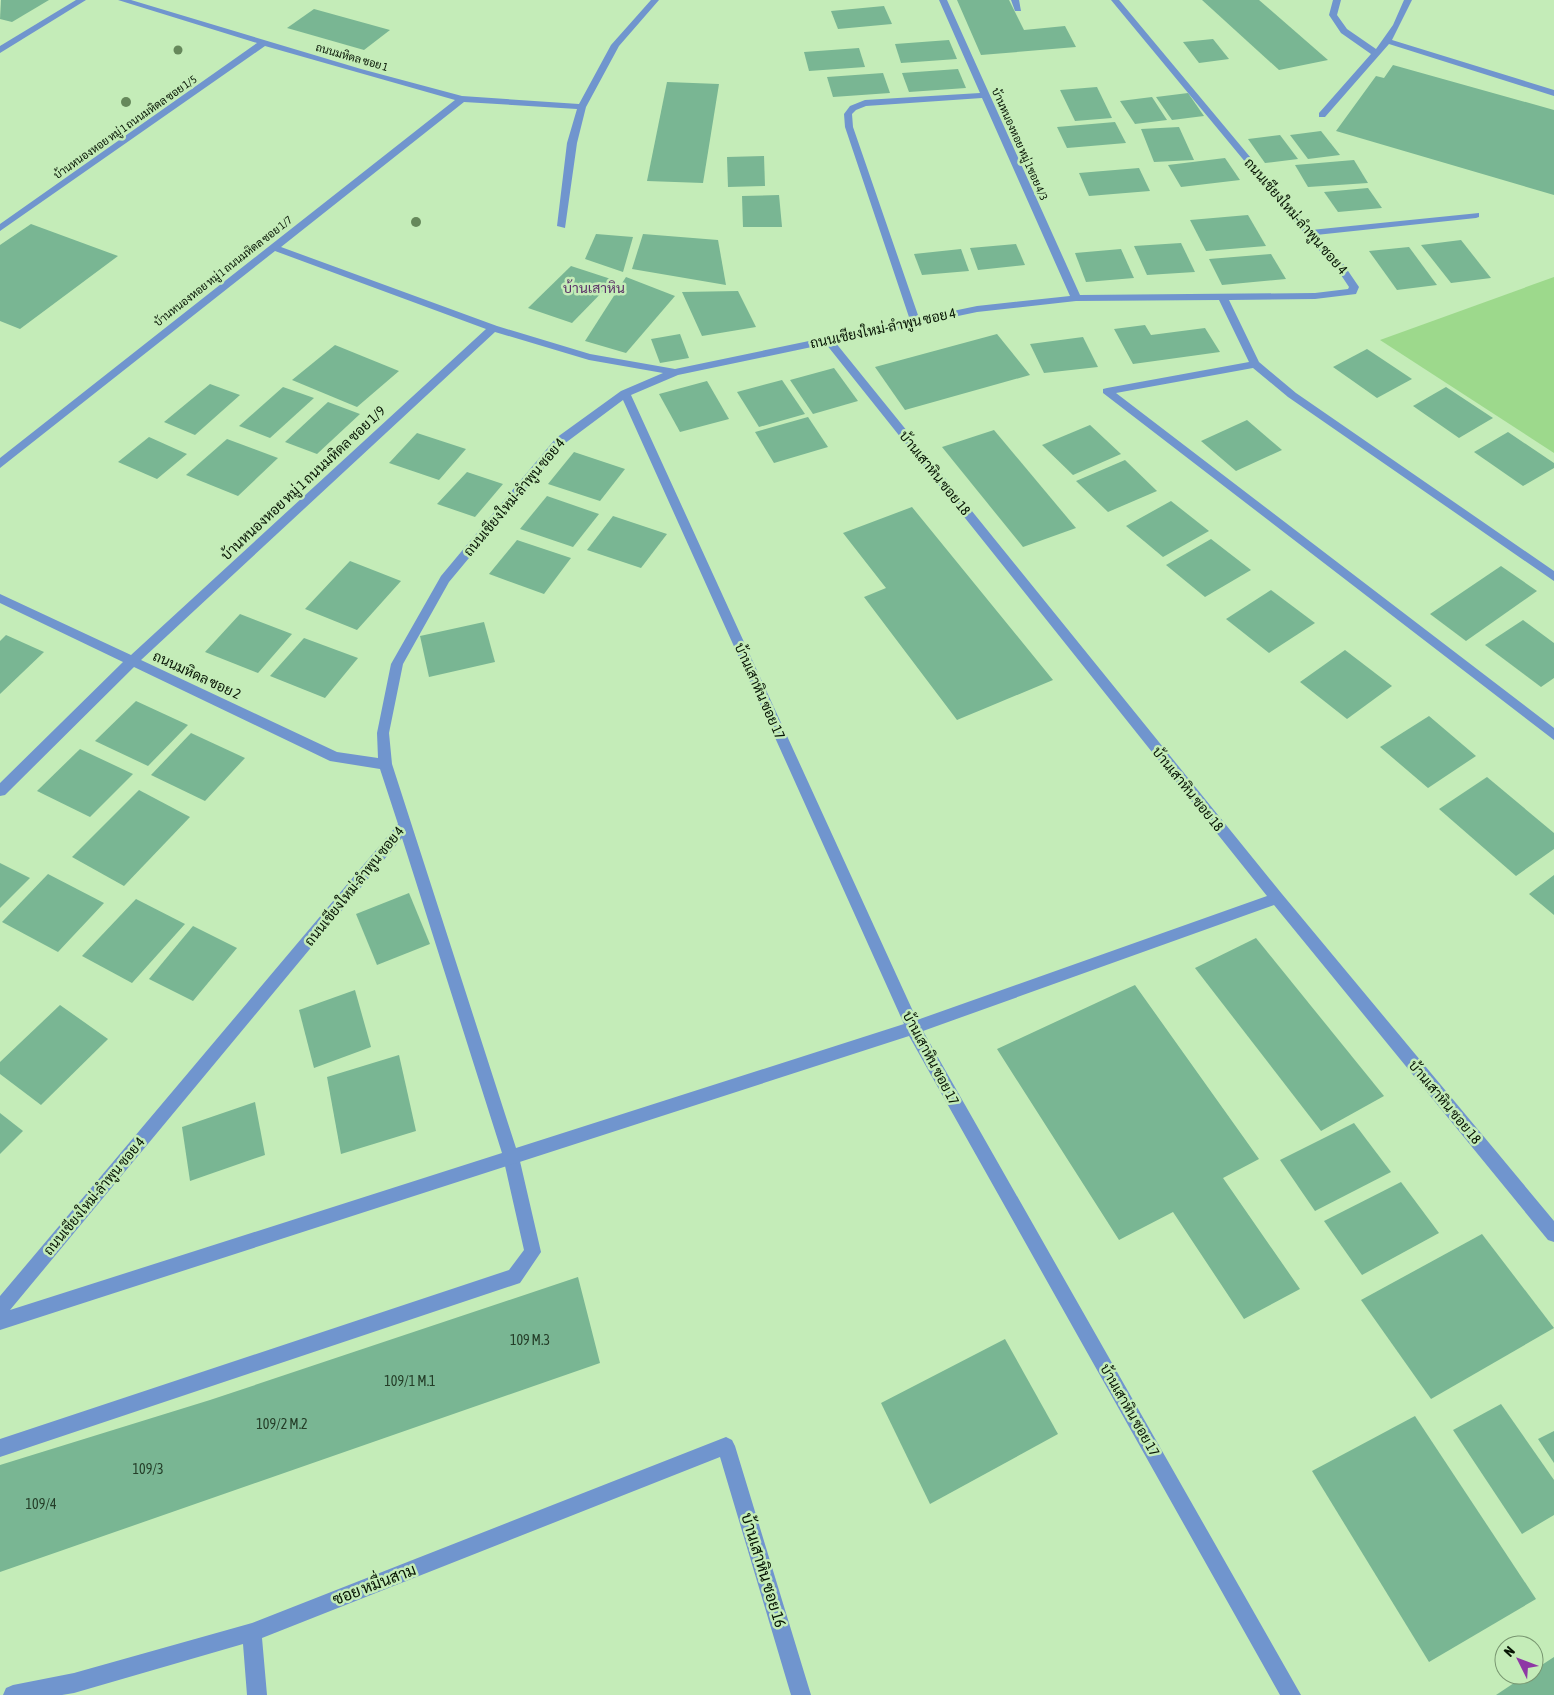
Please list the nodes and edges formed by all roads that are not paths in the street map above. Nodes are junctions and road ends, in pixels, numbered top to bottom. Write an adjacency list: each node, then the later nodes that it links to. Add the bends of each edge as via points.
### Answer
1 (82, 0): 12 (street)
2 (122, 0): 11 (street, ถนนมหิดล ซอย 1)
3 (656, 0): 17 (street, via 614,45)
4 (943, 0): 15 (street, บ้านหนองหอย หมู่ 1ซอย 4/3)
5 (1015, 0): 9 (street)
6 (1115, 0): 22 (street, ถนนเชียงใหม่-ลำพูน ซอย 4)
7 (1337, 0): 13 (street, via 1333,15 1344,31)
8 (1408, 0): 10 (street)
9 (1018, 9)
10 (1387, 41): 13 (street); 14 (street)
11 (263, 43): 16 (street, ถนนมหิดล ซอย 1); 21 (street, บ้านหนองหอย หมู่ 1 ถนนมหิดล ซอย 1/5)
12 (0, 50)
13 (1376, 53): 18 (street)
14 (1554, 93)
15 (985, 95): 24 (street, บ้านหนองหอย หมู่ 1ซอย 4/3); 26 (street, via 865,102 848,114 849,127)
16 (462, 99): 17 (street, ถนนมหิดล ซอย 1); 23 (street, บ้านหนองหอย หมู่ 1 ถนนมหิดล ซอย 1/7)
17 (582, 107): 20 (street, via 572,143)
18 (1322, 115)
19 (1476, 215): 22 (street)
20 (562, 226)
21 (0, 228)
22 (1309, 234): 25 (street, ถนนเชียงใหม่-ลำพูน ซอย 4, via 1351,281 1352,292)
23 (273, 247): 27 (street); 32 (street, บ้านหนองหอย หมู่ 1 ถนนมหิดล ซอย 1/7)
24 (1076, 298): 25 (street, ถนนเชียงใหม่-ลำพูน ซอย 4); 26 (street, ถนนเชียงใหม่-ลำพูน ซอย 4, via 977,309)
25 (1223, 298): 29 (street)
26 (915, 321): 28 (street, ถนนเชียงใหม่-ลำพูน ซอย 4)
27 (493, 328): 30 (street, via 589,357); 35 (street, บ้านหนองหอย หมู่ 1 ถนนมหิดล ซอย 1/9)
28 (828, 340): 30 (street, ถนนเชียงใหม่-ลำพูน ซอย 4); 40 (street, บ้านเสาหิน ซอย 18)
29 (1255, 364): 33 (street, via 1292,395); 36 (street, via 1107,391)
30 (675, 372): 31 (street, ถนนเชียงใหม่-ลำพูน ซอย 4)
31 (625, 392): 37 (street, ถนนเชียงใหม่-ลำพูน ซอย 4, via 560,441 445,579 397,664 383,733); 41 (street, บ้านเสาหิน ซอย 17)
32 (0, 464)
33 (1554, 577)
34 (0, 598): 35 (street, ถนนมหิดล ซอย 2)
35 (132, 661): 37 (street, ถนนมหิดล ซอย 2, via 335,757); 38 (street, บ้านหนองหอย หมู่ 1 ถนนมหิดล ซอย 1/9)
36 (1554, 735)
37 (385, 764): 39 (street, ถนนเชียงใหม่-ลำพูน ซอย 4)
38 (0, 791)
39 (406, 824): 42 (street); 44 (street, ถนนเชียงใหม่-ลำพูน ซอย 4)
40 (1277, 898): 41 (street); 43 (street, บ้านเสาหิน ซอย 18)
41 (913, 1028): 42 (street); 52 (street, บ้านเสาหิน ซอย 17)
42 (511, 1157): 45 (street); 47 (street, via 533,1252 514,1277)
43 (1554, 1234)
44 (0, 1309)
45 (0, 1322)
46 (726, 1446): 48 (street, ซอย หมื่นสาม); 51 (street, บ้านเสาหิน ซอย 16)
47 (0, 1448)
48 (252, 1632): 49 (street, ซอย หมื่นสาม, via 74,1683); 50 (street)
49 (13, 1695)
50 (256, 1695)
51 (801, 1695)
52 (1292, 1695)

